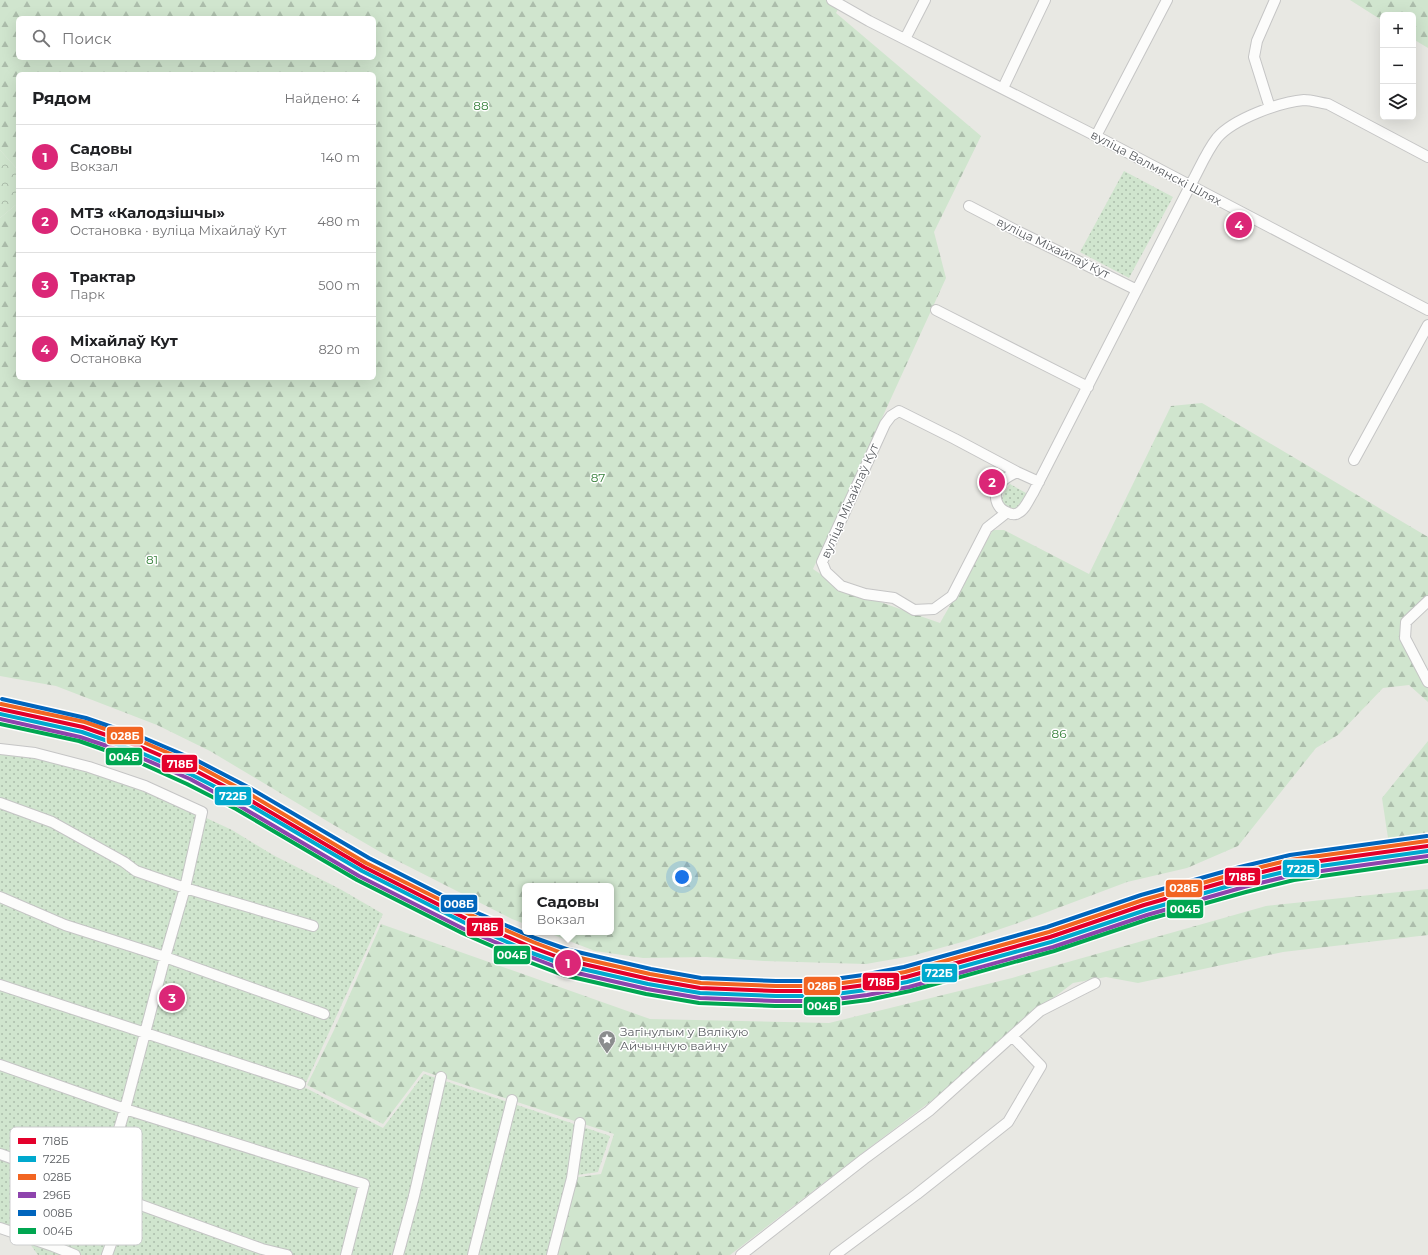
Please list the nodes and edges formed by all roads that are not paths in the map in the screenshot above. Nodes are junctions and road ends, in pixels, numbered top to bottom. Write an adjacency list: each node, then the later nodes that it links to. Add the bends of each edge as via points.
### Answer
1 (832, 0): 6 (street, вуліца Валмянскі Шлях)
2 (925, 0): 6 (street)
3 (1045, 0): 7 (street)
4 (1167, 0): 9 (street)
5 (1276, 0): 8 (street, via 1257,41 1254,57)
6 (905, 39): 7 (street, вуліца Валмянскі Шлях)
7 (1003, 88): 9 (street, вуліца Валмянскі Шлях)
8 (1270, 108): 10 (street, вуліца Міхайлаў Кут, via 1304,100 1328,104); 11 (street, вуліца Міхайлаў Кут, via 1227,128 1217,138)
9 (1096, 136): 11 (street, вуліца Валмянскі Шлях)
10 (1428, 157)
11 (1190, 186): 13 (street, вуліца Міхайлаў Кут); 15 (street, вуліца Валмянскі Шлях)
12 (969, 206): 13 (street, вуліца Міхайлаў Кут)
13 (1137, 290): 17 (street, вуліца Міхайлаў Кут)
14 (936, 310): 17 (street)
15 (1428, 310)
16 (1428, 325): 18 (street)
17 (1088, 386): 20 (street, вуліца Міхайлаў Кут)
18 (1354, 460)
19 (1017, 472): 20 (street); 21 (street, via 1005,478 997,489 996,503); 21 (street, вуліца Міхайлаў Кут, via 899,411 885,424 822,562 826,572 841,586 865,594 894,598 914,610 934,610 952,596 987,528)
20 (1039, 482): 21 (street, вуліца Міхайлаў Кут, via 1018,513)
21 (1006, 513)
22 (1428, 601): 23 (street, via 1406,622 1405,638)
23 (1428, 682)
24 (0, 749): 26 (street, via 35,753 89,767 144,786 202,812)
25 (0, 803): 26 (street, via 52,822 136,871)
26 (185, 888): 28 (street); 29 (street)
27 (0, 897): 29 (street, via 65,925)
28 (313, 926)
29 (165, 957): 32 (street); 33 (street)
30 (1095, 983): 34 (street, via 1040,1011)
31 (0, 985): 33 (street)
32 (324, 1014)
33 (144, 1033): 37 (street); 39 (street)
34 (1012, 1036): 57 (street, via 929,1111); 58 (street, via 1041,1066 1008,1122)
35 (0, 1065): 39 (street)
36 (441, 1077): 54 (street)
37 (300, 1084)
38 (512, 1100): 55 (street)
39 (125, 1109): 41 (street); 53 (street, via 364,1184)
40 (580, 1123): 56 (street, via 572,1178)
41 (120, 1127)
42 (0, 1154): 43 (street)
43 (10, 1158)
44 (142, 1206): 49 (street)
45 (0, 1228): 46 (street)
46 (10, 1231)
47 (50, 1245): 50 (street)
48 (111, 1245): 51 (street)
49 (261, 1252): 52 (street)
50 (75, 1255)
51 (108, 1255)
52 (286, 1255)
53 (346, 1255)
54 (398, 1255)
55 (473, 1255)
56 (552, 1255)
57 (741, 1255)
58 (834, 1255)

